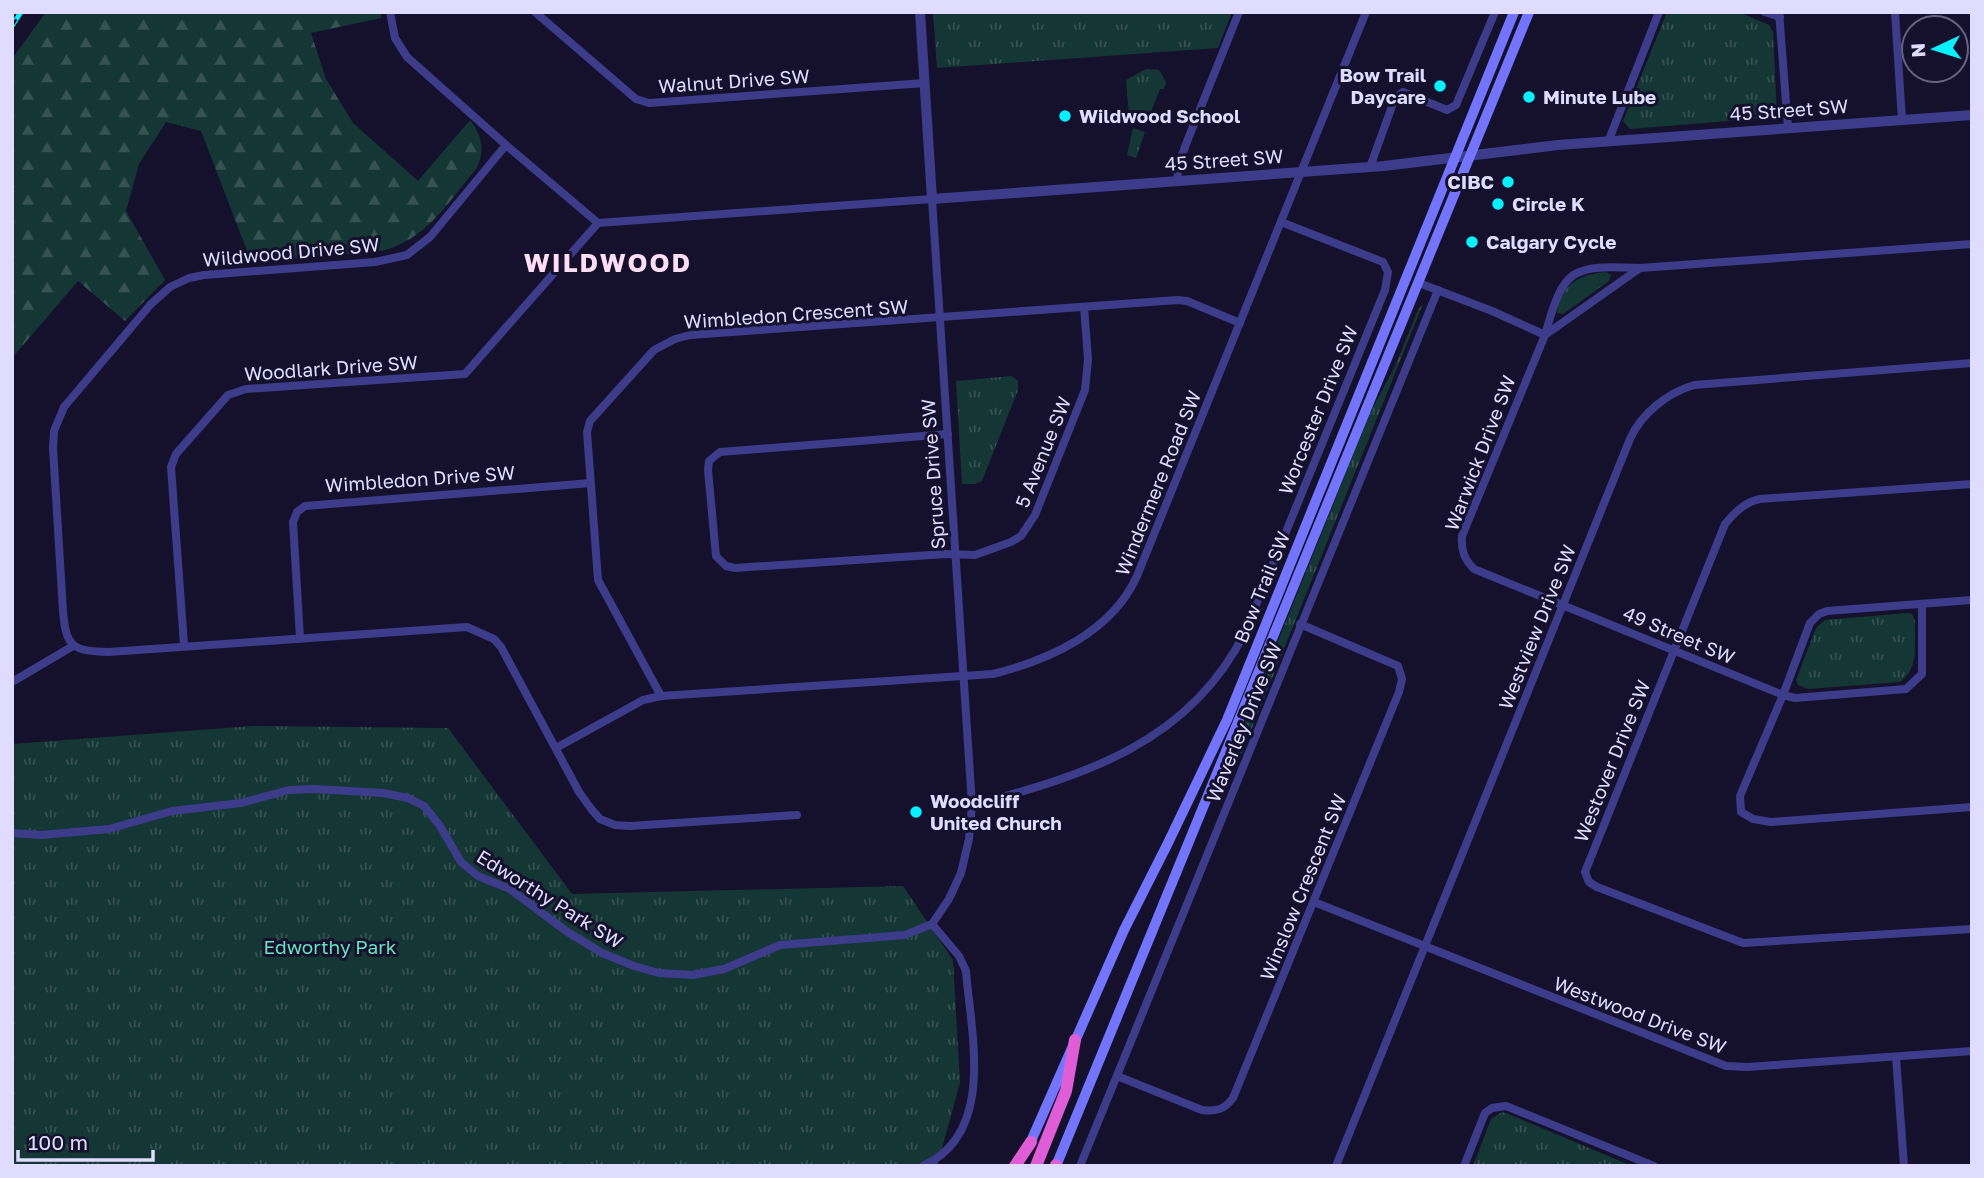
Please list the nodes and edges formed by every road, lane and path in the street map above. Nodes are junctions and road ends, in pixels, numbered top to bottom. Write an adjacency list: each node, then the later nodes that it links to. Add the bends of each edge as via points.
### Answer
1 (390, 12): 18 (street, via 396,38 407,57)
2 (536, 12): 13 (street, Walnut Drive SW, via 644,102)
3 (920, 12): 13 (street, Spruce Drive SW)
4 (1239, 12): 23 (street, via 1179,163)
5 (1366, 12): 22 (street, Windermere Road SW)
6 (1495, 12): 21 (street, via 1456,105 1447,110 1403,92 1395,98)
7 (1514, 12): 20 (main road, Bow Trail SW)
8 (1529, 12): 19 (main road, Bow Trail SW)
9 (1659, 12): 17 (street)
10 (1765, 12): 12 (street)
11 (1895, 12): 15 (street)
12 (1779, 15): 16 (street)
13 (925, 83): 24 (street, Spruce Drive SW)
14 (1972, 115): 15 (street, 45 Street SW)
15 (1902, 120): 16 (street, 45 Street SW)
16 (1788, 128): 17 (street, 45 Street SW)
17 (1608, 142): 19 (street, 45 Street SW)
18 (506, 145): 26 (street); 46 (street, Wildwood Drive SW, via 430,237 407,255 375,262 204,275 170,287 151,304 64,407 54,431 63,611 65,633)
19 (1472, 154): 20 (street, 45 Street SW); 29 (main road, Bow Trail SW)
20 (1454, 157): 21 (street, 45 Street SW); 57 (main road, Bow Trail SW, via 1242,682)
21 (1370, 167): 22 (street, 45 Street SW)
22 (1301, 172): 23 (street, 45 Street SW); 25 (street, Windermere Road SW)
23 (1177, 181): 24 (street, 45 Street SW)
24 (932, 200): 26 (street, 45 Street SW); 32 (street, Spruce Drive SW)
25 (1281, 222): 33 (street, Windermere Road SW); 53 (street, Worcester Drive SW, via 1384,262 1388,272 1385,290 1232,658 1198,701 1136,746 1066,778)
26 (598, 223): 45 (street, Woodlark Drive SW, via 465,374 246,389 228,395 176,454 171,467)
27 (1972, 244): 28 (street, Warwick Drive SW)
28 (1640, 268): 34 (street); 34 (street, Warwick Drive SW, via 1586,269 1570,275 1552,309)
29 (1419, 283): 30 (street); 58 (main road, Bow Trail SW)
30 (1438, 290): 34 (street); 43 (street, Waverley Drive SW)
31 (1084, 307): 32 (street, Wimbledon Crescent SW); 33 (street, Wimbledon Crescent SW, via 1178,300); 39 (street, 5 Avenue SW, via 1086,390 1035,515 1011,542 975,555)
32 (940, 319): 36 (street, Spruce Drive SW); 37 (street, Wimbledon Crescent SW, via 690,335 661,345 590,421)
33 (1240, 323): 48 (street, Windermere Road SW, via 1138,576 1122,603 1090,633 1024,665)
34 (1545, 335): 42 (street, Warwick Drive SW, via 1462,536 1462,548 1474,569)
35 (1972, 363): 42 (street, Westview Drive SW, via 1702,384 1680,390 1649,411 1633,432)
36 (948, 434): 39 (street, Spruce Drive SW); 39 (street, 5 Avenue SW, via 727,450 709,461 713,551 719,561 736,568)
37 (591, 482): 44 (street, Wimbledon Drive SW, via 305,506 293,522); 51 (street, Wimbledon Crescent SW, via 598,580)
38 (1972, 484): 47 (street, Westover Drive SW, via 1751,501 1725,524)
39 (956, 554): 48 (street, Spruce Drive SW)
40 (1972, 600): 41 (street)
41 (1922, 604): 50 (street, via 1818,614 1810,623); 50 (street, via 1922,674 1906,689 1795,698)
42 (1563, 606): 47 (street, 49 Street SW); 62 (street, Westview Drive SW)
43 (1300, 624): 59 (street, Winslow Crescent SW, via 1391,662 1398,666 1402,679); 66 (street, Waverley Drive SW)
44 (300, 638): 45 (street); 52 (street, via 467,627 482,632 501,647)
45 (184, 645): 46 (street, via 109,652)
46 (73, 646): 49 (street)
47 (1674, 650): 50 (street, 49 Street SW); 61 (street, Westover Drive SW, via 1589,858 1585,872 1589,882 1743,943)
48 (963, 676): 51 (street, Windermere Road SW); 53 (street, Spruce Drive SW)
49 (12, 682)
50 (1783, 695): 54 (street, via 1740,796 1741,811 1753,819 1771,822)
51 (661, 696): 52 (street, Windermere Road SW, via 643,700)
52 (556, 748): 55 (street, via 592,810 615,825)
53 (972, 804): 60 (street, Spruce Drive SW, via 961,873)
54 (1972, 807)
55 (797, 815)
56 (12, 833): 60 (street, Edworthy Park SW, via 109,829 172,811 240,803 289,790 383,793 424,806 461,862 478,876 510,889 602,953 659,973 708,973 780,945 905,935)
57 (1167, 845): 58 (main road, via 1178,846); 63 (main road, Bow Trail SW)
58 (1183, 857): 68 (main road, Bow Trail SW)
59 (1314, 901): 62 (street, Westwood Drive SW); 66 (street, Winslow Crescent SW, via 1227,1107 1202,1110)
60 (932, 924): 69 (street, via 966,971 975,1085 961,1131 944,1152)
61 (1972, 929)
62 (1424, 947): 65 (street, Westwood Drive SW, via 1726,1066); 74 (street, Westview Drive SW)
63 (1075, 1040): 67 (main road, Bow Trail SW); 72 (highway, via 1066,1091)
64 (1972, 1051): 65 (street, Westwood Drive SW)
65 (1896, 1057): 77 (street)
66 (1117, 1076): 73 (street, Waverley Drive SW)
67 (1031, 1142): 70 (highway); 71 (main road, Bow Trail SW)
68 (1056, 1165)
69 (923, 1166)
70 (1015, 1166)
71 (1021, 1166)
72 (1036, 1166)
73 (1080, 1166)
74 (1336, 1166)
75 (1464, 1166): 76 (street, via 1485,1113 1499,1106)
76 (1654, 1166)
77 (1904, 1166)

